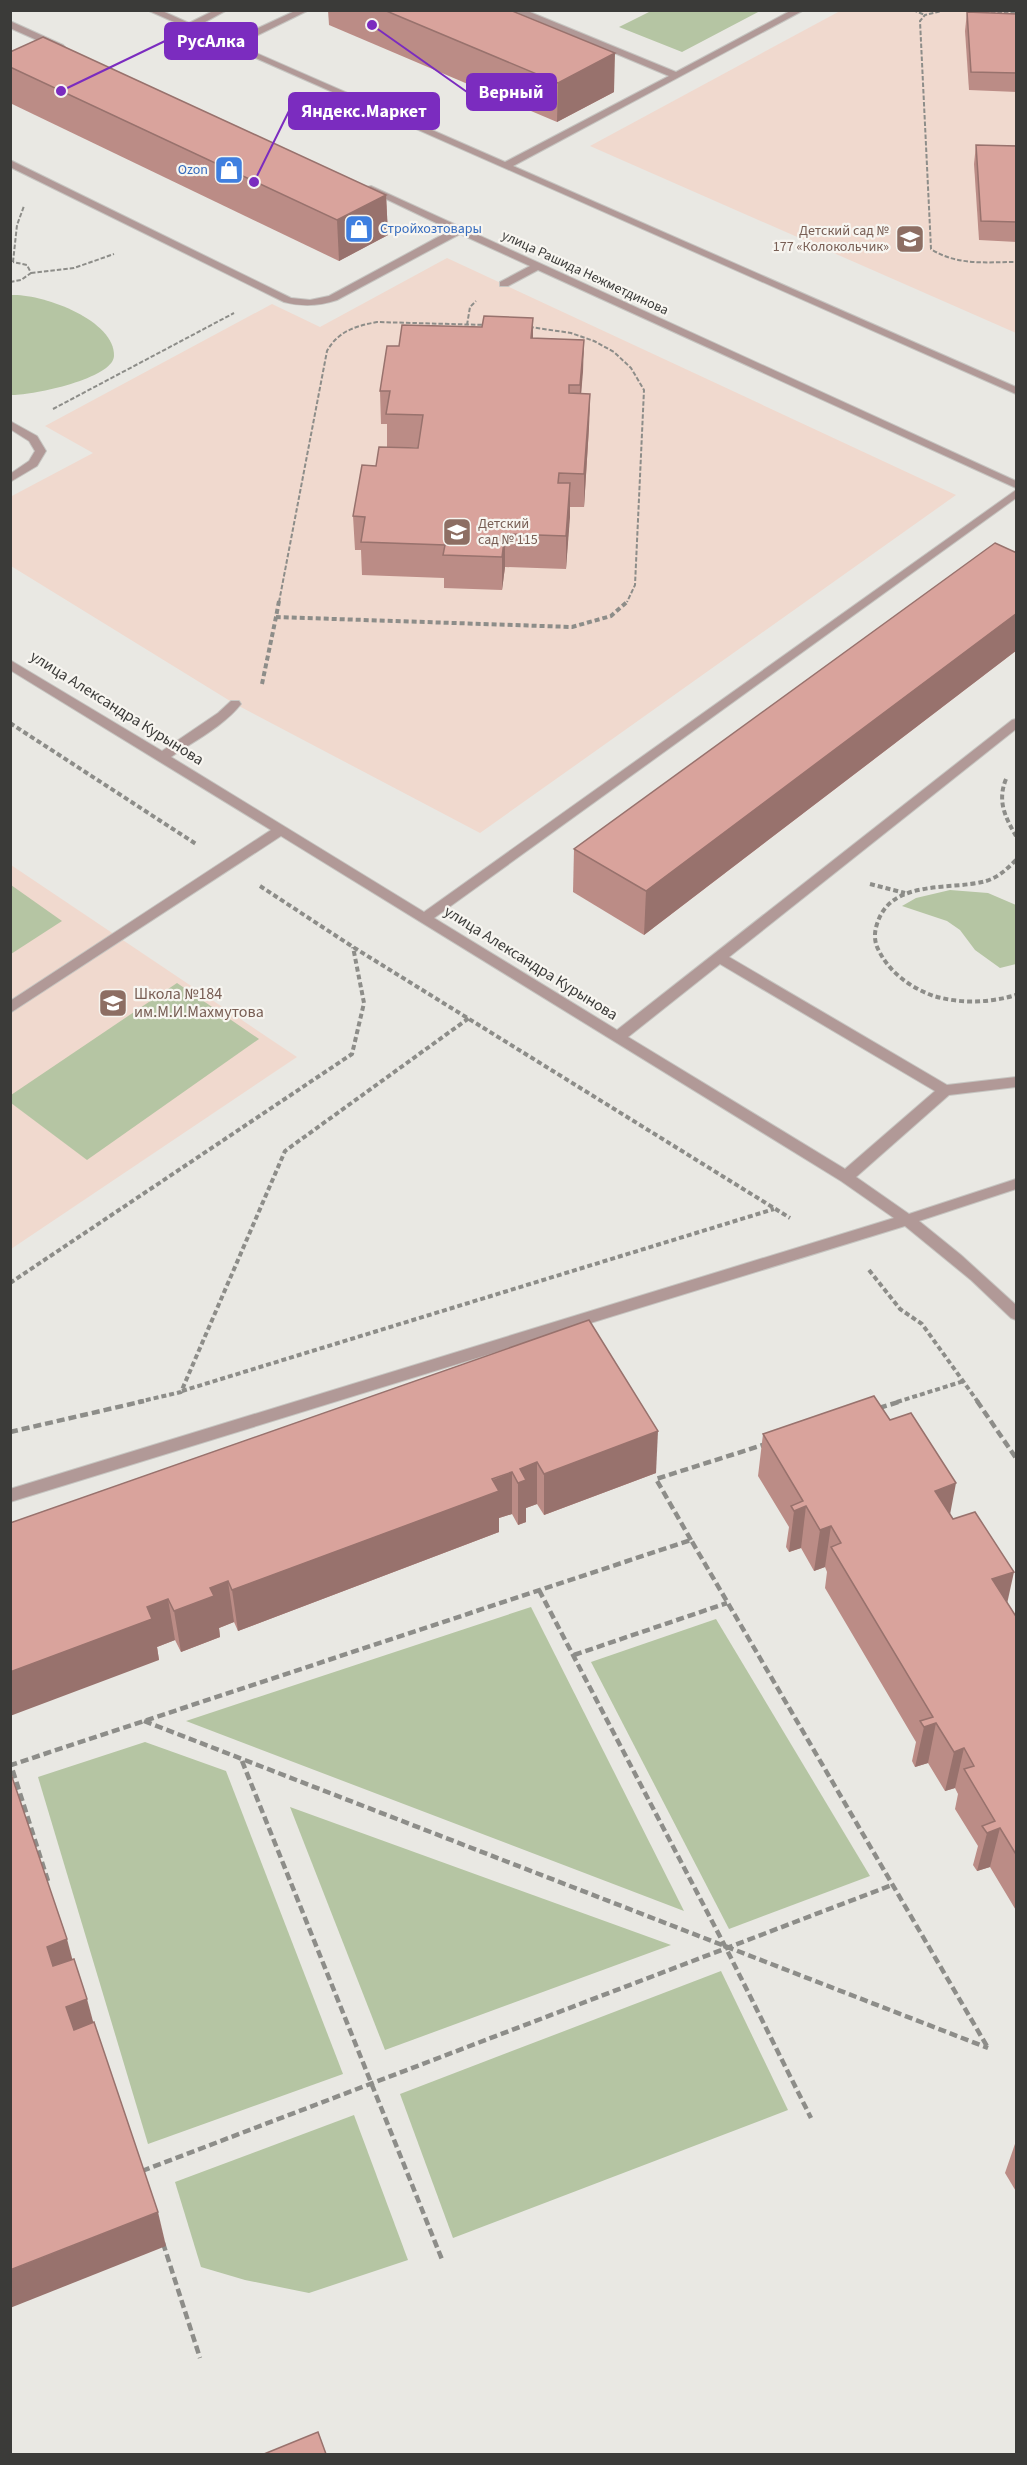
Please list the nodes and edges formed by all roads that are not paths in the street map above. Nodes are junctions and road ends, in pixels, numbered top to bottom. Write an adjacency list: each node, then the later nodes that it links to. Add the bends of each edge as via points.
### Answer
1 (151, 10): 7 (street)
2 (223, 10): 7 (street)
3 (305, 10): 8 (street)
4 (516, 10): 10 (street)
5 (800, 10): 10 (street)
6 (10, 24): 9 (street)
7 (188, 27): 8 (street)
8 (230, 45): 12 (street)
9 (72, 52)
10 (677, 76): 12 (street)
11 (10, 164): 14 (street, via 299,303 333,298)
12 (506, 166): 17 (street)
13 (354, 182): 14 (street, улица Рашида Нежметдинова)
14 (459, 230): 15 (street, улица Рашида Нежметдинова)
15 (537, 266): 16 (street); 20 (street, улица Рашида Нежметдинова)
16 (504, 284)
17 (1017, 391)
18 (14, 426): 19 (street, via 34,437 41,452 29,468)
19 (10, 479)
20 (1017, 485)
21 (1017, 493): 27 (street)
22 (10, 664): 25 (street, улица Александра Курынова)
23 (235, 704): 25 (street)
24 (1017, 723): 28 (street)
25 (162, 757): 26 (street, улица Александра Курынова)
26 (281, 830): 27 (street, улица Александра Курынова); 29 (street)
27 (424, 918): 30 (street, улица Александра Курынова)
28 (719, 957): 30 (street); 32 (street)
29 (10, 1008)
30 (618, 1037): 33 (street, улица Александра Курынова)
31 (1017, 1082): 32 (street)
32 (945, 1090): 33 (street)
33 (846, 1178): 35 (street, улица Александра Курынова)
34 (1017, 1184): 35 (street)
35 (907, 1219): 36 (street, улица Александра Курынова); 37 (street)
36 (1017, 1314)
37 (10, 1496)

